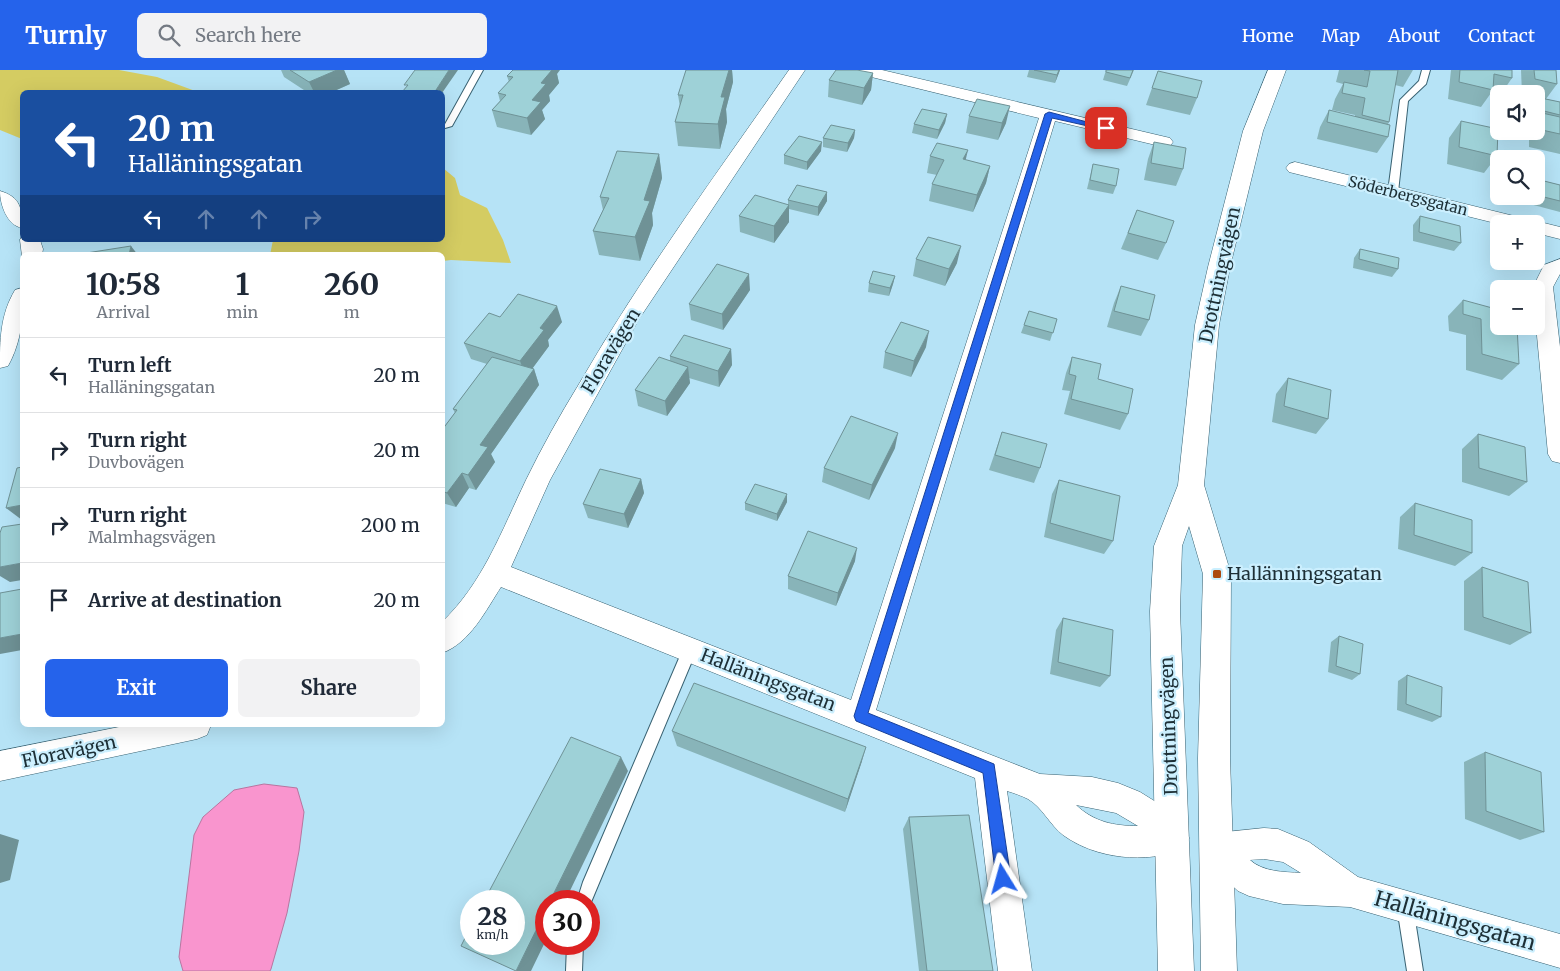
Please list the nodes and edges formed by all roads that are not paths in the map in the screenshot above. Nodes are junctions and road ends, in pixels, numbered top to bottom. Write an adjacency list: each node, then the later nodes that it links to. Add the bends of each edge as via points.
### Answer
1 (479, 70): 7 (lane)
2 (798, 70): 22 (street, Floravägen, via 631,314 539,480)
3 (861, 70): 6 (street)
4 (1277, 70): 21 (main road, Drottningvägen, via 1249,147 1211,306 1198,397)
5 (1426, 70): 10 (lane, via 1423,82 1404,100)
6 (1049, 114): 8 (street); 25 (street)
7 (448, 126)
8 (1164, 142)
9 (1294, 168): 10 (street, Söderbergsgatan)
10 (1393, 192): 12 (street, Söderbergsgatan)
11 (0, 198): 13 (street)
12 (1490, 216)
13 (20, 219)
14 (1545, 229): 15 (street)
15 (1560, 233)
16 (1560, 266): 19 (street, via 1551,270 1543,287)
17 (20, 301): 18 (street)
18 (0, 360)
19 (1557, 383): 20 (street)
20 (1560, 454)
21 (1191, 485): 30 (main road, Drottningvägen, via 1168,546 1165,611); 31 (main road, Drottningvägen, via 1217,574)
22 (495, 573): 23 (street, Floravägen, via 470,614); 24 (street, Halläningsgatan)
23 (445, 637)
24 (690, 649): 25 (street, Halläningsgatan); 32 (lane)
25 (860, 716): 28 (street, Halläningsgatan)
26 (187, 727): 27 (street, Floravägen)
27 (0, 766)
28 (989, 769): 29 (street, Halläningsgatan); 38 (street)
29 (1040, 789): 30 (street, Halläningsgatan, via 1081,790 1116,797 1141,810); 30 (street, Halläningsgatan, via 1078,827 1115,842 1144,844)
30 (1173, 838): 31 (main road); 39 (main road, Drottningvägen)
31 (1216, 849): 33 (street, Halläningsgatan, via 1249,880 1283,888); 33 (street, Halläningsgatan, via 1277,844 1315,863); 40 (main road, Drottningvägen)
32 (590, 890)
33 (1350, 891): 34 (street, Halläningsgatan)
34 (1405, 907): 35 (street, Halläningsgatan); 41 (lane)
35 (1560, 951)
36 (575, 955): 37 (lane)
37 (574, 971)
38 (1016, 971)
39 (1176, 971)
40 (1219, 971)
41 (1415, 971)

